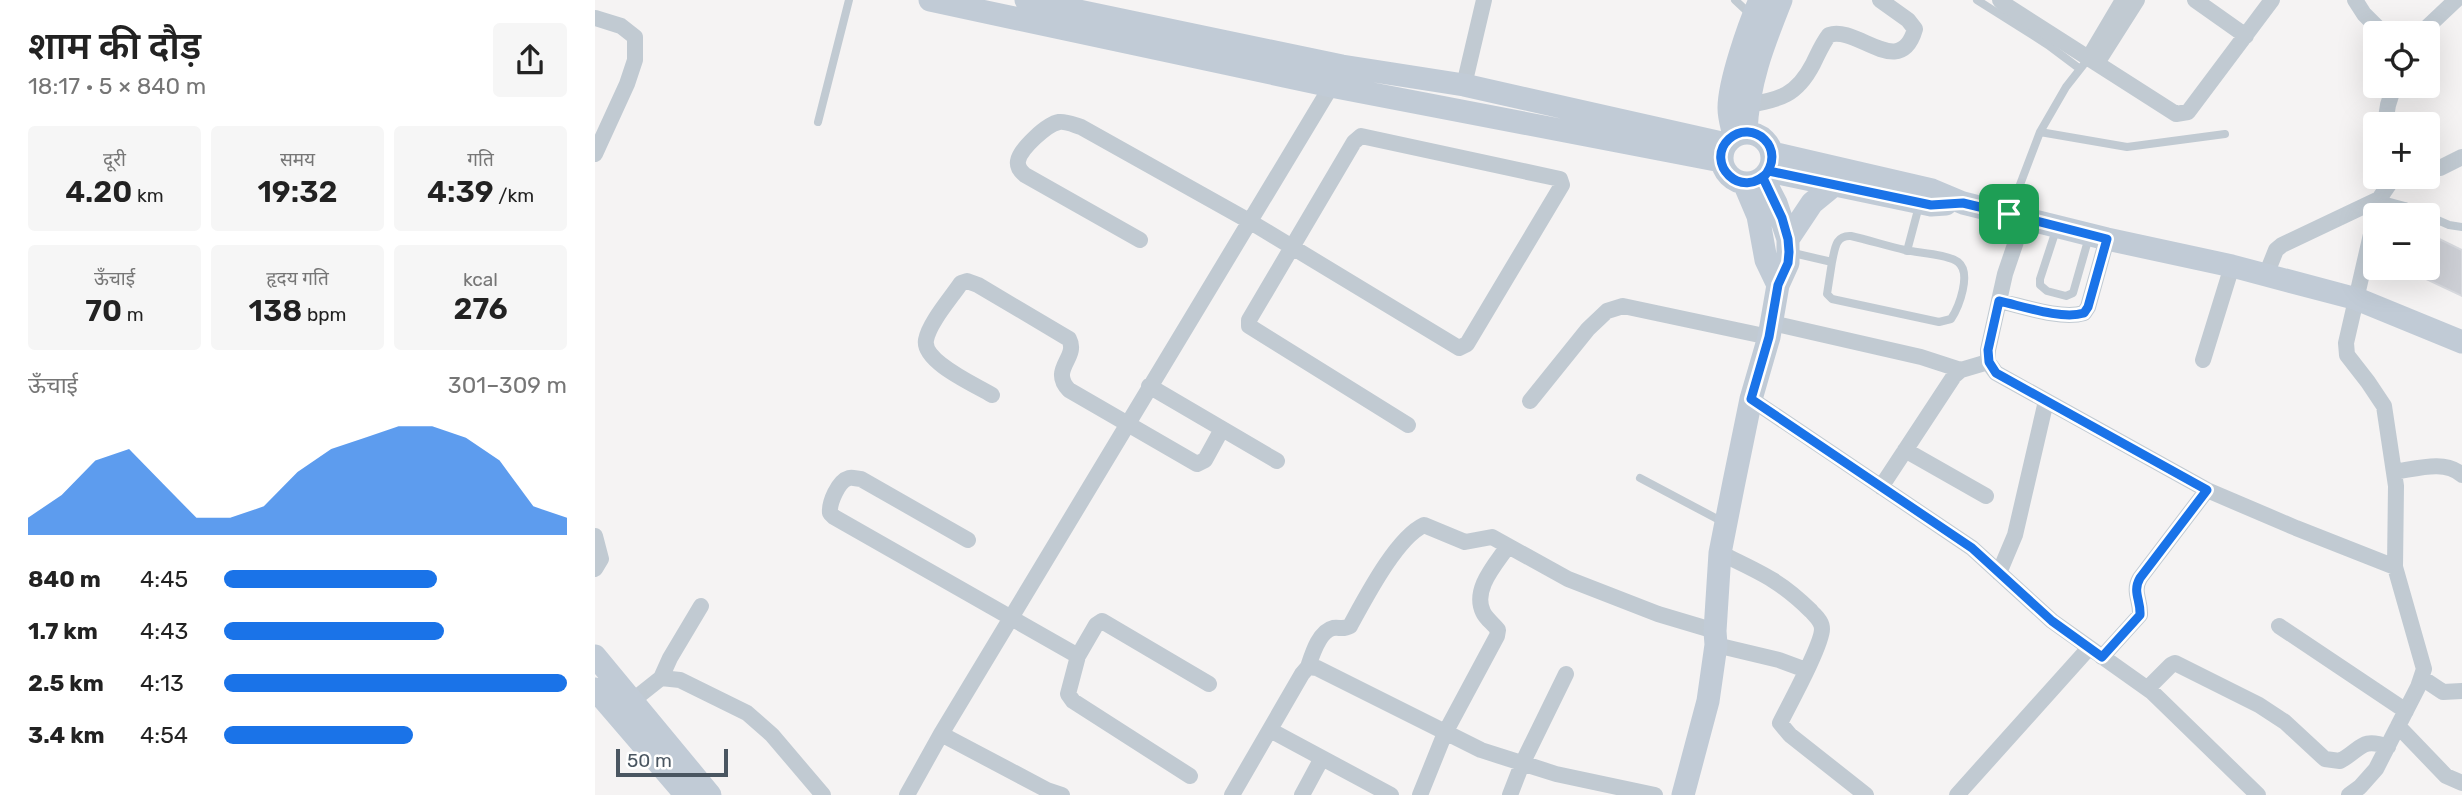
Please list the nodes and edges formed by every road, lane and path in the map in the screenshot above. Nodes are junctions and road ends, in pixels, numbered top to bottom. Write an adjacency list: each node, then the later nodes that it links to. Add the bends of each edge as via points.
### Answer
1 (849, 0): 25 (lane)
2 (930, 0): 22 (main road)
3 (1026, 0): 22 (main road)
4 (1484, 0): 23 (street)
5 (1735, 0): 16 (lane)
6 (1781, 0): 24 (main road, via 1754,71)
7 (1880, 0): 24 (street, via 1913,24 1913,35 1904,47 1889,51 1841,33 1829,35 1795,89 1771,102)
8 (1977, 0): 21 (lane, via 2048,45)
9 (2000, 0): 21 (street)
10 (2123, 0): 21 (street)
11 (2137, 0): 21 (street)
12 (2195, 0): 20 (street)
13 (2272, 0): 20 (street)
14 (2355, 0): 18 (street)
15 (2456, 0): 19 (street)
16 (1756, 8): 28 (main road, via 1730,102)
17 (595, 18): 29 (street, via 621,26 635,37 635,60)
18 (2371, 21)
19 (2433, 21)
20 (2246, 36): 21 (street, via 2181,115)
21 (2088, 64): 26 (lane, via 2066,87)
22 (1337, 76): 23 (main road); 28 (main road); 40 (street)
23 (1464, 85): 28 (main road)
24 (1747, 105): 28 (main road)
25 (818, 122)
26 (2040, 132): 27 (lane, via 2127,147); 39 (lane)
27 (2225, 134)
28 (1732, 143): 32 (main road, via 1763,138); 32 (main road, via 1729,176)
29 (595, 155)
30 (2462, 157): 31 (street)
31 (2440, 168)
32 (1762, 171): 33 (main road); 37 (main road, via 1932,190); 45 (main road); 52 (main road, via 1758,216 1766,260)
33 (1834, 185): 36 (main road); 45 (main road, via 1812,203)
34 (2386, 189): 35 (street)
35 (2379, 199): 38 (street); 42 (lane); 51 (street, via 2276,250)
36 (1919, 203): 37 (main road); 47 (lane)
37 (1963, 203): 39 (main road)
38 (2378, 203)
39 (2017, 216): 41 (main road); 54 (street)
40 (1248, 221): 44 (street, via 1065,122 1055,122 1021,152 1019,170 1025,175); 46 (street); 60 (street)
41 (2057, 225): 43 (main road); 43 (lane, via 2041,279 2047,291 2056,294 2073,293)
42 (2462, 227)
43 (2098, 236): 49 (main road); 54 (street, via 2084,313 2059,314)
44 (1140, 240)
45 (1789, 246): 48 (lane); 52 (main road, via 1788,263)
46 (1292, 247): 46 (street, via 1361,136 1560,179 1562,185 1467,344 1459,348); 66 (street, via 1249,326)
47 (1907, 251): 48 (lane, via 1844,235); 48 (lane, via 1950,258 1963,268 1965,277 1955,312 1946,322 1832,299 1826,289)
48 (1832, 262)
49 (2232, 266): 51 (main road); 57 (street)
50 (2363, 271): 53 (street)
51 (2266, 275): 53 (main road)
52 (1778, 285): 55 (main road)
53 (2357, 299): 56 (main road); 70 (street, via 2347,355 2384,406)
54 (1999, 301): 58 (street)
55 (1771, 330): 59 (street, via 1921,357); 62 (main road); 63 (street, via 1623,306 1608,311 1588,330)
56 (2462, 342)
57 (2203, 360)
58 (1989, 362): 59 (street); 64 (street, via 1996,373)
59 (1961, 370): 68 (street)
60 (1149, 386): 65 (street); 67 (street)
61 (992, 395): 65 (street, via 941,365 927,349 934,324 961,283 967,281 1069,339 1072,348 1062,383)
62 (1751, 399): 73 (street); 76 (main road)
63 (1530, 401)
64 (2046, 401): 74 (street); 83 (street, via 2015,536)
65 (1126, 424): 67 (street, via 1196,464 1205,460); 85 (street)
66 (1408, 425)
67 (1222, 429): 69 (street)
68 (1905, 450): 73 (street); 75 (street)
69 (1277, 461)
70 (2394, 472): 71 (street, via 2439,466); 81 (street)
71 (2462, 475)
72 (1640, 478): 76 (lane)
73 (1881, 487): 83 (street, via 1972,548)
74 (2207, 490): 81 (street); 88 (street, via 2140,578 2135,593 2140,615)
75 (1986, 496)
76 (1726, 523): 80 (main road)
77 (595, 536): 82 (street, via 601,559)
78 (968, 540): 85 (street, via 861,479 849,478 841,484 829,507 834,517)
79 (1508, 546): 87 (street, via 1568,579); 91 (street, via 1492,537 1465,542 1424,525 1418,528 1393,555 1350,626 1325,632); 104 (street, via 1479,596 1497,636)
80 (1720, 553): 87 (main road); 92 (street, via 1790,590 1820,621 1820,637)
81 (2395, 566): 95 (street, via 2424,664)
82 (595, 569)
83 (1999, 573): 88 (street, via 2052,621)
84 (701, 606): 94 (street)
85 (1011, 616): 90 (street); 105 (street)
86 (2279, 626): 101 (street)
87 (1715, 638): 92 (street); 124 (main road, via 1708,701)
88 (2096, 652): 97 (street); 125 (street)
89 (595, 656): 100 (main road)
90 (1078, 656): 96 (street, via 1102,621); 109 (street, via 1068,694 1073,701)
91 (1308, 667): 103 (street); 104 (street)
92 (1805, 670): 112 (street, via 1780,723 1782,728)
93 (1566, 674): 108 (street)
94 (661, 678): 100 (street); 115 (street, via 680,680 747,713)
95 (2422, 678): 99 (street, via 2443,692); 101 (street)
96 (1209, 684)
97 (2148, 688): 106 (street, via 2175,663 2259,705 2325,759 2340,761 2367,743); 126 (street)
98 (595, 689): 113 (main road)
99 (2462, 691)
100 (632, 701): 114 (main road)
101 (2406, 711): 102 (street)
102 (2397, 726): 106 (street); 110 (street, via 2447,776)
103 (1270, 730): 107 (street); 118 (street)
104 (1445, 733): 108 (street); 121 (street)
105 (941, 734): 116 (street); 117 (street)
106 (2389, 747): 127 (street, via 2376,769)
107 (1322, 758): 119 (street); 120 (street)
108 (1522, 764): 111 (street); 122 (street)
109 (1190, 775)
110 (2462, 783)
111 (1609, 790): 123 (street)
112 (1861, 794)
113 (686, 795)
114 (710, 795)
115 (823, 795)
116 (907, 795)
117 (1062, 795)
118 (1232, 795)
119 (1302, 795)
120 (1391, 795)
121 (1420, 795)
122 (1510, 795)
123 (1655, 795)
124 (1683, 795)
125 (1957, 795)
126 (2258, 795)
127 (2349, 795)

